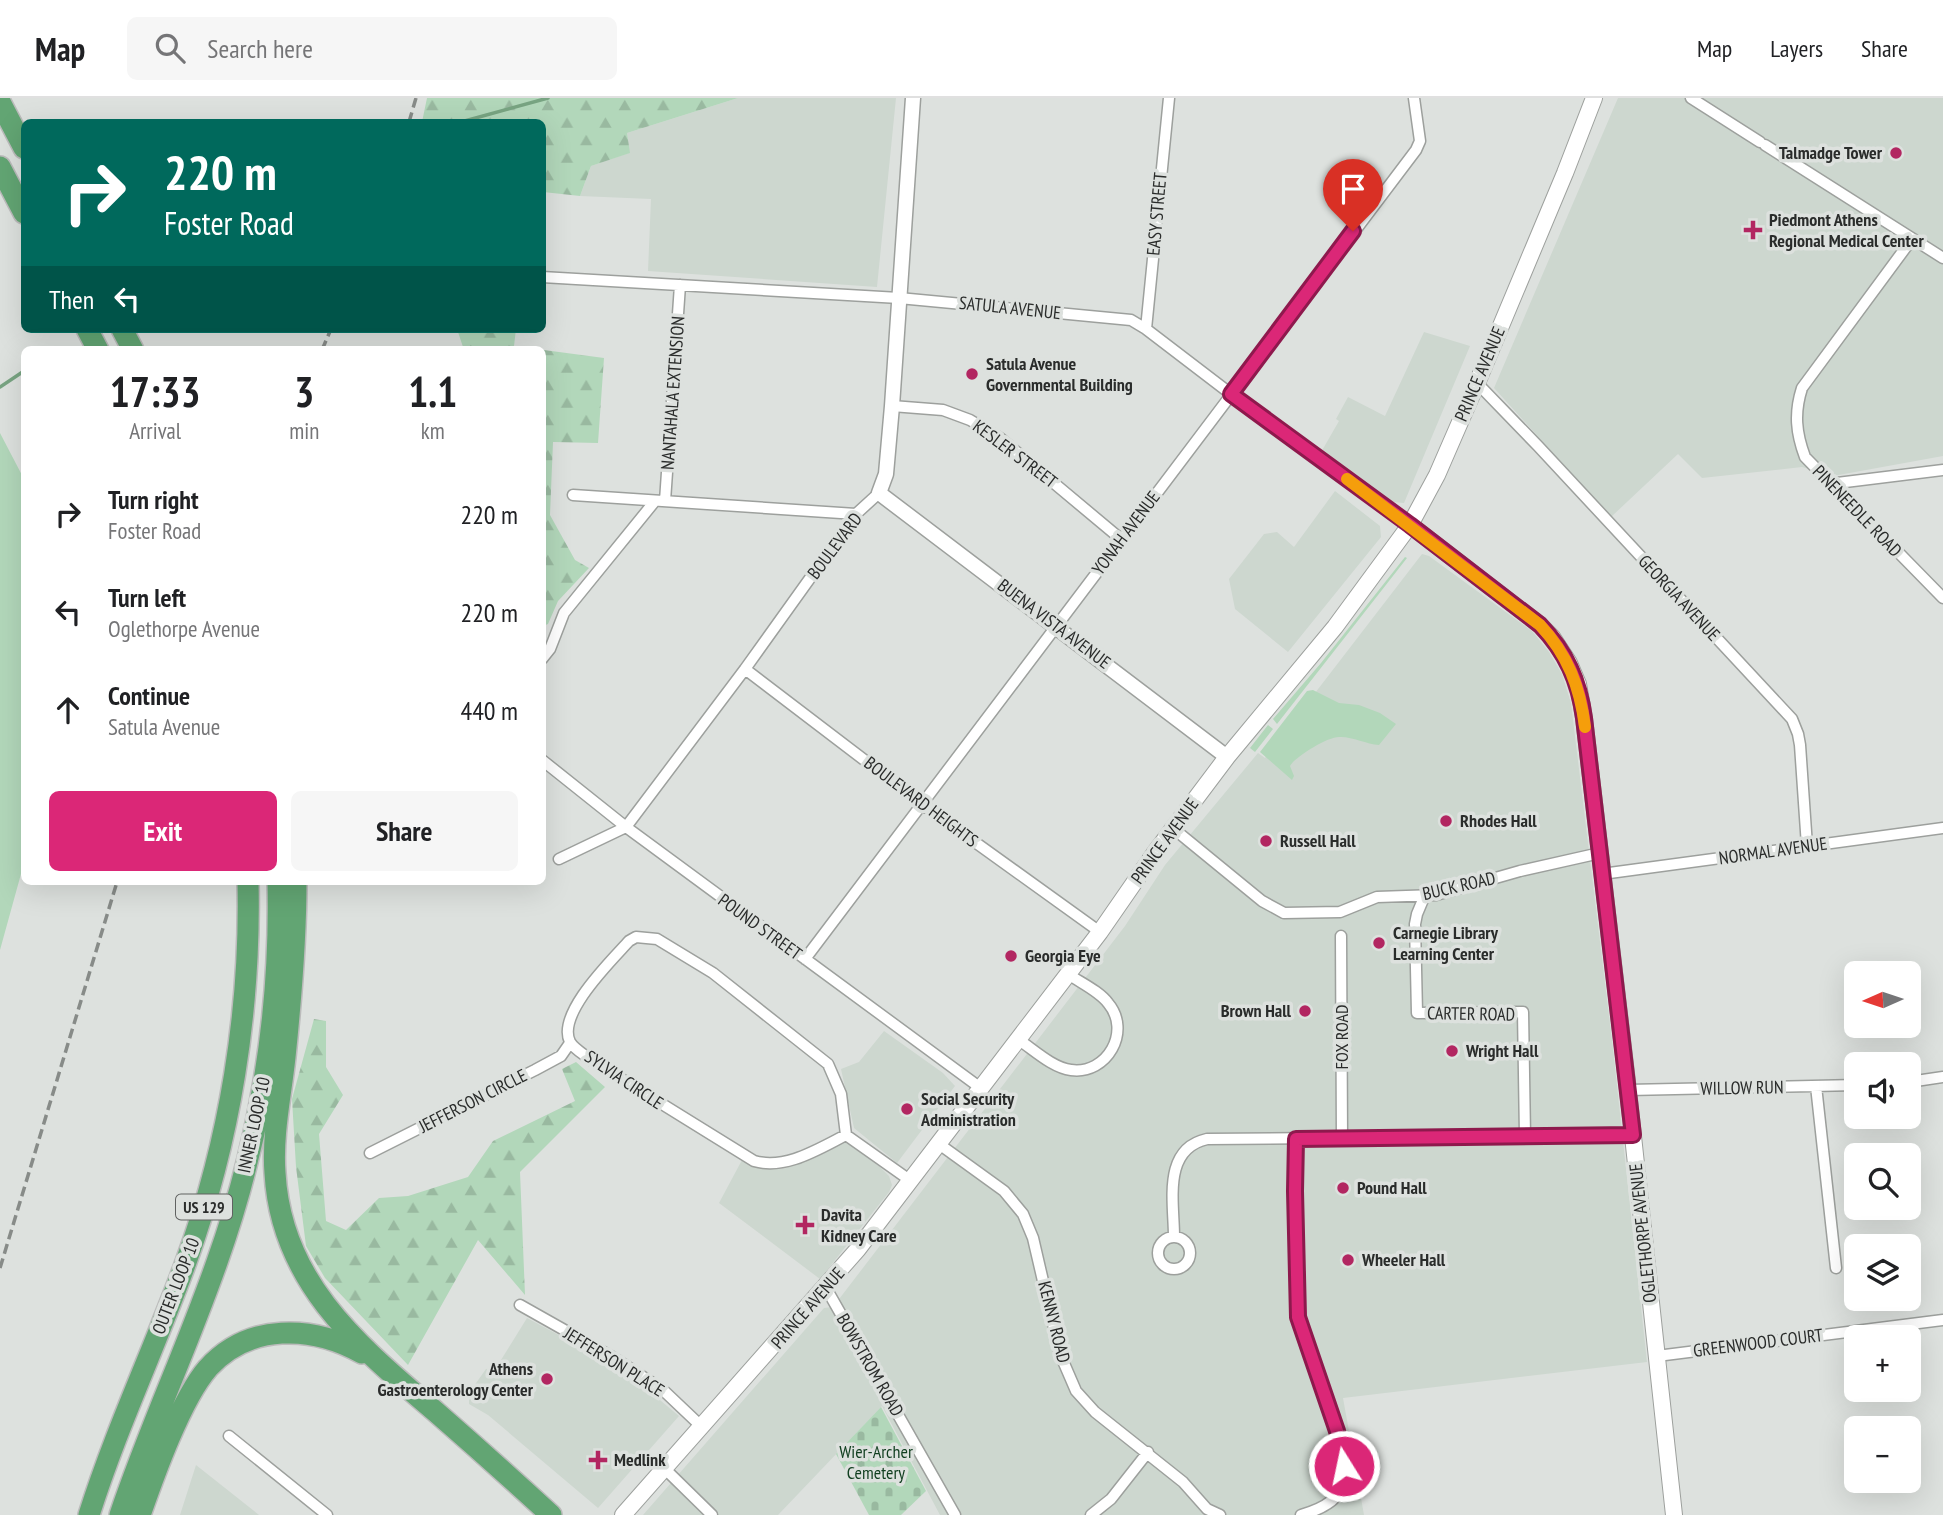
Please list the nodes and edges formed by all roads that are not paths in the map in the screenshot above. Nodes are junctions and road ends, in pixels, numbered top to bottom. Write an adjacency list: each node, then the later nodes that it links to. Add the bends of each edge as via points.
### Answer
1 (913, 98): 15 (street)
2 (1161, 98): 3 (street)
3 (1170, 98): 16 (street, EASY STREET)
4 (1414, 98): 18 (street, YONAH AVENUE, via 1420,141 1416,150)
5 (1594, 98): 17 (main road, PRINCE AVENUE)
6 (1691, 98): 11 (street)
7 (0, 102): 8 (highway)
8 (21, 142)
9 (0, 167): 10 (highway)
10 (21, 207)
11 (1912, 239): 12 (street); 21 (street, PINENEEDLE ROAD, via 1802,388 1798,439 1805,457)
12 (1943, 258)
13 (546, 277): 14 (street, SATULA AVENUE)
14 (680, 285): 15 (street, SATULA AVENUE); 24 (street, NANTAHALA EXTENSION)
15 (899, 298): 16 (street, SATULA AVENUE, via 1116,318); 19 (street)
16 (1146, 329): 18 (street, SATULA AVENUE)
17 (1477, 383): 26 (main road, PRINCE AVENUE); 38 (street, GEORGIA AVENUE, via 1792,719 1800,746)
18 (1231, 394): 26 (street, SATULA AVENUE); 27 (street, YONAH AVENUE)
19 (892, 406): 22 (street, via 886,474); 27 (street, KESLER STREET, via 943,410 970,420 1000,438)
20 (1943, 470): 21 (street)
21 (1829, 484): 28 (street, PINENEEDLE ROAD)
22 (879, 493): 25 (street, BOULEVARD); 29 (street, BUENA VISTA AVENUE)
23 (573, 495): 24 (street)
24 (660, 501): 25 (street); 30 (street, via 564,613)
25 (856, 514): 31 (street, BOULEVARD)
26 (1410, 525): 32 (main road, PRINCE AVENUE, via 1335,627); 39 (main road, OGLETHORPE AVENUE, via 1540,625 1569,663 1582,701)
27 (1122, 540): 29 (street, YONAH AVENUE)
28 (1943, 598)
29 (1056, 626): 32 (street, BUENA VISTA AVENUE); 34 (street, YONAH AVENUE)
30 (546, 654)
31 (745, 669): 34 (street, BOULEVARD HEIGHTS); 35 (street, BOULEVARD)
32 (1227, 757): 37 (main road, PRINCE AVENUE)
33 (546, 763): 35 (street, POUND STREET)
34 (922, 804): 46 (street, BOULEVARD HEIGHTS); 48 (street, YONAH AVENUE)
35 (626, 827): 40 (street, BOULEVARD); 48 (street, POUND STREET)
36 (1943, 828): 38 (street, NORMAL AVENUE)
37 (1174, 829): 45 (street, BUCK ROAD, via 1277,911 1334,913 1377,897); 46 (main road, PRINCE AVENUE)
38 (1807, 846): 41 (street, NORMAL AVENUE)
39 (1600, 853): 41 (main road, OGLETHORPE AVENUE); 45 (street, BUCK ROAD)
40 (559, 859)
41 (1602, 874): 57 (main road, OGLETHORPE AVENUE)
42 (248, 885): 78 (highway, OUTER LOOP 10 / US 129, via 240,1030 216,1166 187,1261)
43 (278, 885): 79 (highway, INNER LOOP 10, via 270,1036 244,1172 198,1314)
44 (296, 885): 72 (highway, via 294,962 274,1148 277,1197 289,1242 311,1287)
45 (1425, 895): 60 (street, CARTER ROAD, via 1415,924 1417,1013 1523,1012)
46 (1100, 933): 49 (main road, PRINCE AVENUE)
47 (1341, 936): 62 (street, FOX ROAD)
48 (805, 959): 56 (street, POUND STREET)
49 (1068, 974): 50 (main road, PRINCE AVENUE); 50 (street, via 1107,1001 1114,1012 1117,1034 1109,1055 1091,1068 1070,1070)
50 (1019, 1040): 56 (main road, PRINCE AVENUE)
51 (570, 1043): 58 (street, SYLVIA CIRCLE, via 624,1083 754,1161 789,1161); 58 (street, SYLVIA CIRCLE, via 571,1014 599,976 629,941 657,939 713,973 828,1064 841,1094); 64 (street, JEFFERSON CIRCLE, via 561,1056)
52 (1943, 1077): 53 (street)
53 (1921, 1080)
54 (1844, 1085): 55 (street, WILLOW RUN)
55 (1816, 1086): 57 (street, WILLOW RUN); 67 (street)
56 (982, 1089): 63 (main road, PRINCE AVENUE)
57 (1628, 1090): 59 (main road, OGLETHORPE AVENUE)
58 (846, 1135): 65 (street)
59 (1633, 1135): 60 (street); 71 (main road, OGLETHORPE AVENUE)
60 (1525, 1136): 62 (street)
61 (1296, 1139): 62 (street); 66 (street, via 1207,1139 1185,1149 1174,1171); 89 (street, via 1298,1317 1337,1431 1344,1475 1334,1498)
62 (1342, 1139)
63 (939, 1144): 65 (main road, PRINCE AVENUE); 75 (street, KENNY ROAD, via 1014,1202 1033,1238 1060,1354 1076,1391 1095,1412)
64 (370, 1153)
65 (911, 1181): 68 (main road, PRINCE AVENUE)
66 (1174, 1237)
67 (1836, 1268)
68 (826, 1288): 73 (main road, PRINCE AVENUE); 86 (street, BOWSTROM ROAD)
69 (520, 1305): 73 (street, JEFFERSON PLACE, via 623,1363 663,1390)
70 (1943, 1320): 71 (street, GREENWOOD COURT)
71 (1657, 1356): 90 (main road, OGLETHORPE AVENUE)
72 (382, 1365): 77 (highway); 80 (highway, via 343,1343 308,1333 268,1334 234,1347 196,1385)
73 (702, 1427): 76 (main road, PRINCE AVENUE)
74 (229, 1436): 81 (street)
75 (1148, 1452): 87 (street, via 1111,1499); 88 (street, KENNY ROAD, via 1207,1509)
76 (664, 1468): 84 (main road, PRINCE AVENUE); 85 (street)
77 (524, 1489): 82 (highway); 83 (highway)
78 (89, 1515)
79 (120, 1515)
80 (140, 1515)
81 (327, 1515)
82 (537, 1515)
83 (551, 1515)
84 (623, 1515)
85 (712, 1515)
86 (955, 1515)
87 (1091, 1515)
88 (1220, 1515)
89 (1301, 1515)
90 (1674, 1515)

